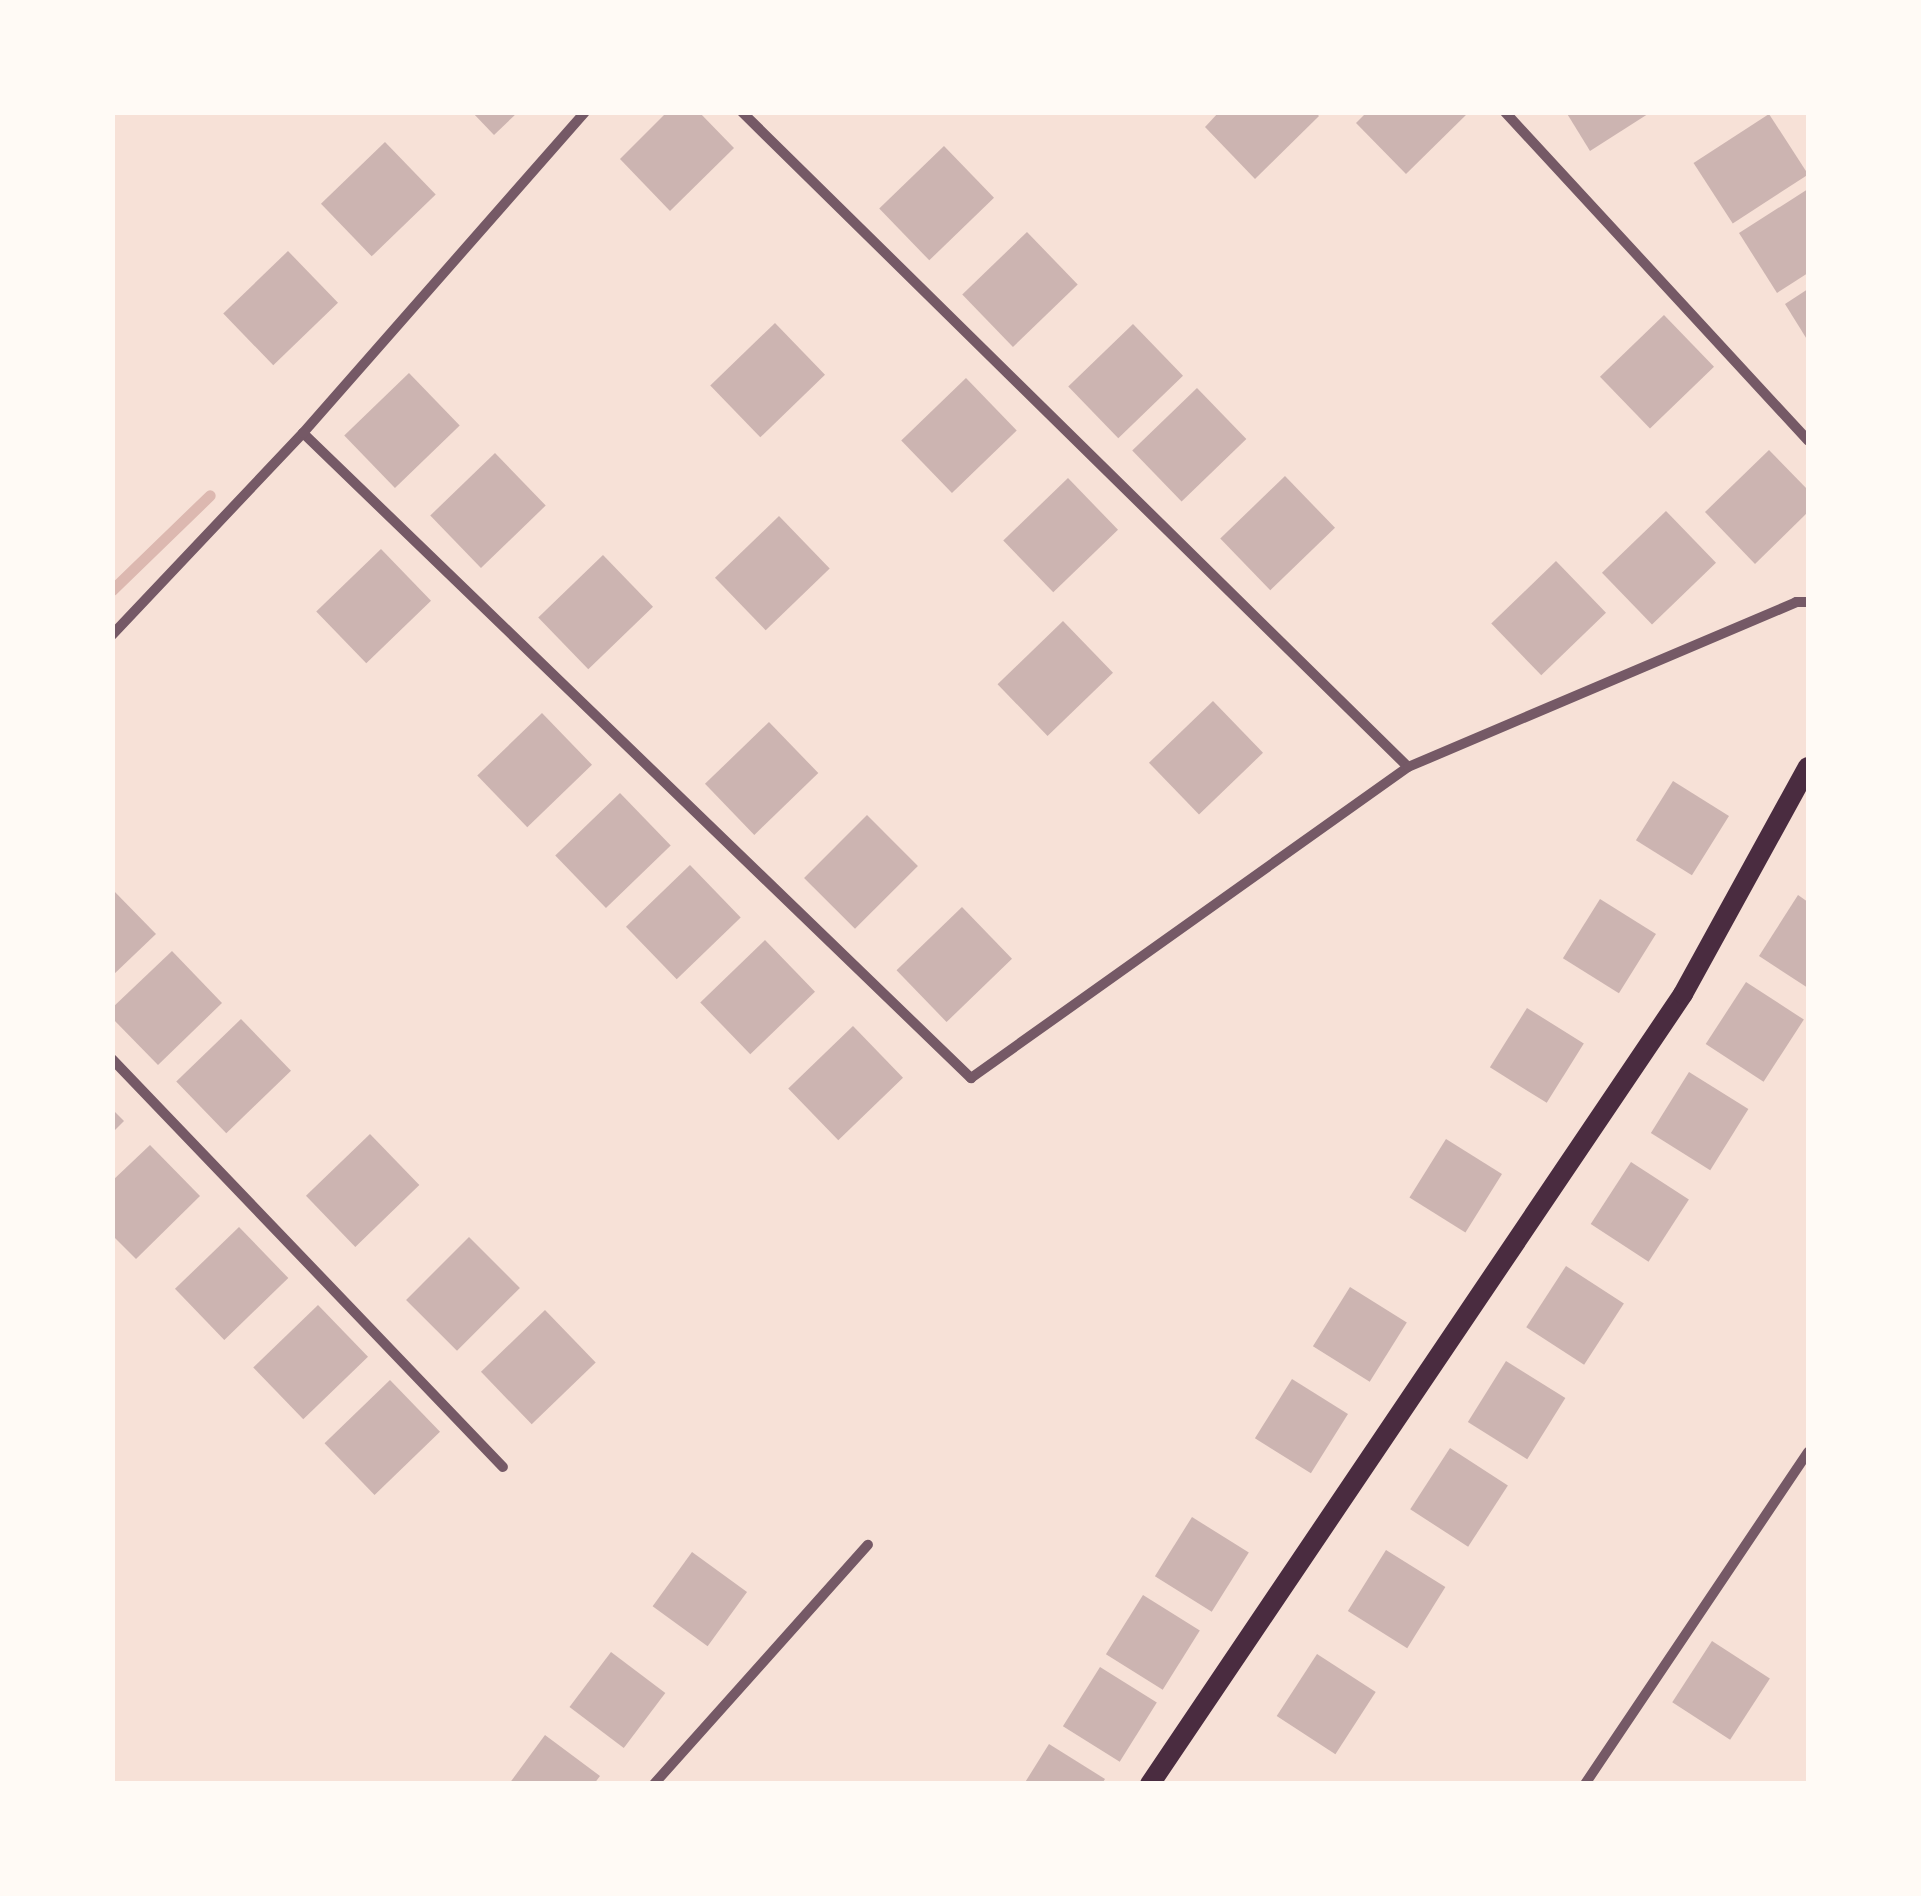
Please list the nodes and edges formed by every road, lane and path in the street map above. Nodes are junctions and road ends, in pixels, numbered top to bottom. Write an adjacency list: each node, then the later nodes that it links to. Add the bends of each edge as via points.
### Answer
1 (585, 112): 4 (street)
2 (742, 112): 8 (street)
3 (1505, 112): 5 (street)
4 (303, 433): 7 (street); 8 (street, via 971,1078)
5 (1808, 440)
6 (1808, 602): 8 (street)
7 (112, 635)
8 (1408, 766)
9 (1808, 766): 15 (main road, via 1682,994)
10 (112, 1059): 12 (street)
11 (1808, 1452): 16 (street)
12 (504, 1467)
13 (868, 1544): 14 (street)
14 (654, 1784)
15 (1150, 1784)
16 (1585, 1784)

